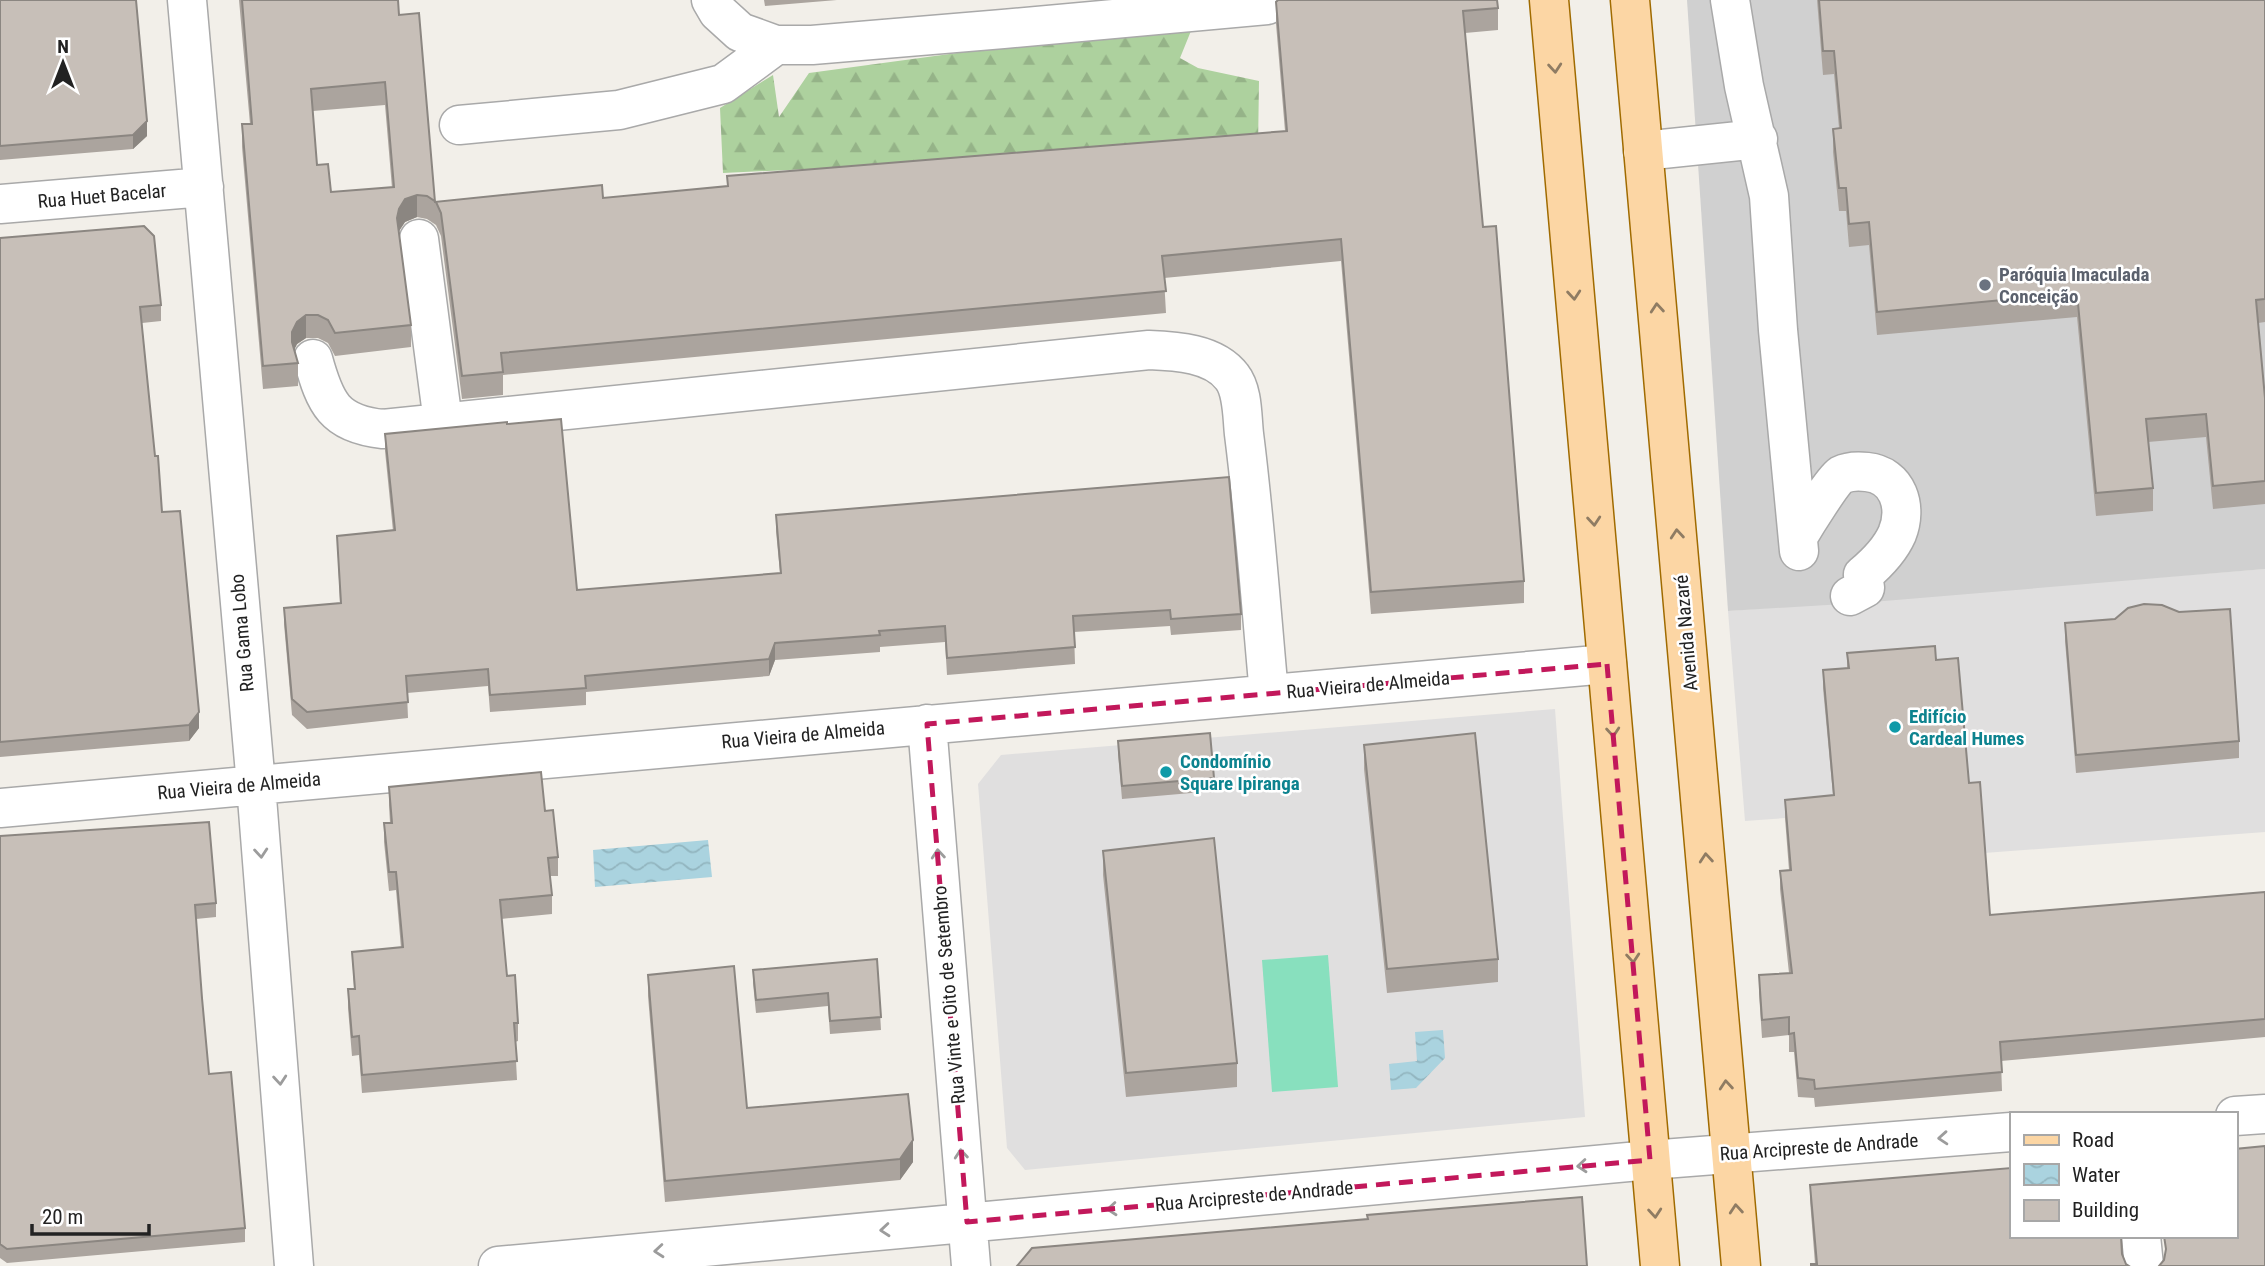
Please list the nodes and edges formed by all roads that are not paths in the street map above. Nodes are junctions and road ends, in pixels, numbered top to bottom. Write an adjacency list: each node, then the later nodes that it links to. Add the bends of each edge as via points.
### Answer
1 (187, 0): 11 (street, Rua Gama Lobo)
2 (711, 0): 7 (street, via 740,32)
3 (1549, 0): 17 (main road, one-way to 17)
4 (1630, 0): 10 (main road, Avenida Nazaré)
5 (1730, 0): 9 (street)
6 (1267, 5): 7 (street)
7 (775, 45): 8 (street, via 723,84 620,110)
8 (458, 125)
9 (1758, 139): 10 (street); 16 (street, via 1771,209 1798,544 1839,476 1855,471 1877,473 1902,499 1897,533 1881,559 1863,575 1865,588)
10 (1643, 151): 25 (main road, Avenida Nazaré, one-way to 10)
11 (204, 187): 12 (street, Rua Huet Bacelar); 20 (street, Rua Gama Lobo)
12 (0, 204)
13 (419, 239): 15 (street)
14 (313, 359): 15 (street, via 332,407 362,427)
15 (443, 422): 18 (street, via 1149,350 1201,358 1226,370 1238,385)
16 (1850, 596)
17 (1607, 664): 18 (street, Rua Vieira de Almeida); 26 (main road, one-way to 26)
18 (1269, 694): 19 (street, Rua Vieira de Almeida)
19 (927, 724): 20 (street, Rua Vieira de Almeida); 27 (street, Rua Vinte e Oito de Setembro, one-way to 19)
20 (256, 785): 21 (street, Rua Vieira de Almeida); 29 (street, Rua Gama Lobo, one-way to 29)
21 (0, 808)
22 (2265, 1114): 23 (street)
23 (2237, 1116)
24 (2010, 1132): 25 (street, Rua Arcipreste de Andrade, one-way to 25)
25 (1731, 1153): 26 (street, Rua Arcipreste de Andrade); 33 (main road, Avenida Nazaré, one-way to 25)
26 (1650, 1160): 27 (street, Rua Arcipreste de Andrade, one-way to 27); 32 (main road, one-way to 32)
27 (967, 1222): 30 (street, Rua Arcipreste de Andrade, one-way to 30); 31 (street, Rua Vinte e Oito de Setembro)
28 (2141, 1238): 34 (street)
29 (294, 1266)
30 (498, 1266)
31 (971, 1266)
32 (1660, 1266)
33 (1741, 1266)
34 (2144, 1266)

